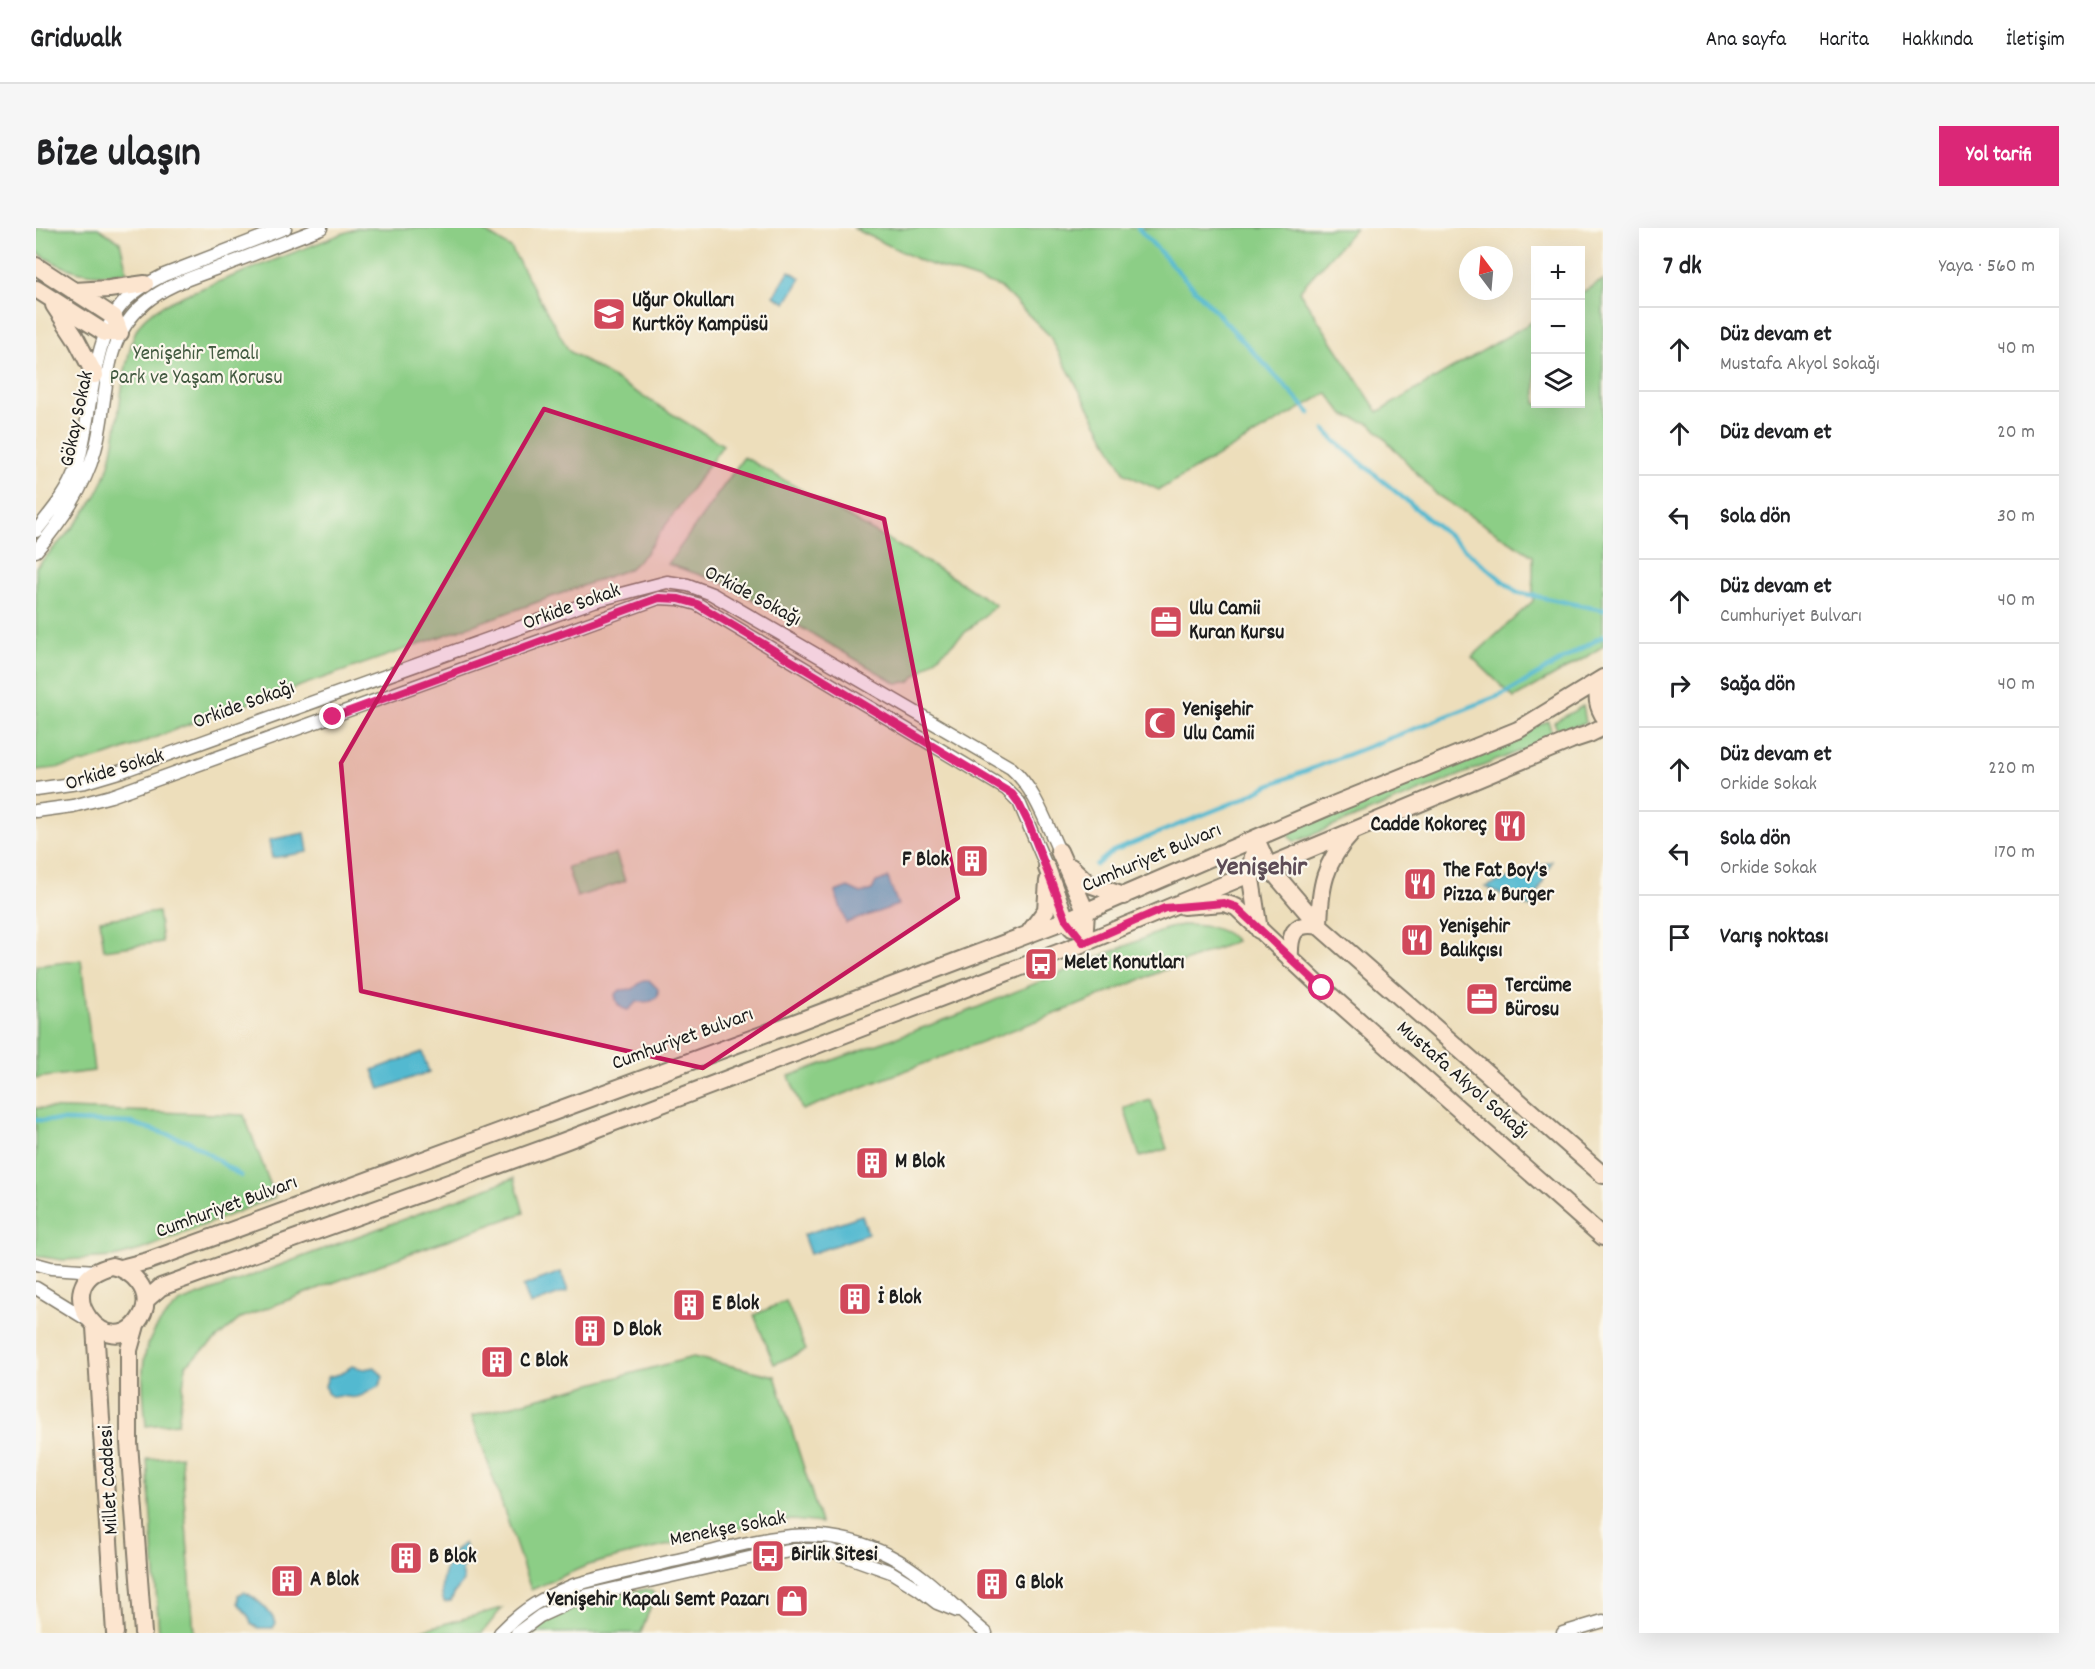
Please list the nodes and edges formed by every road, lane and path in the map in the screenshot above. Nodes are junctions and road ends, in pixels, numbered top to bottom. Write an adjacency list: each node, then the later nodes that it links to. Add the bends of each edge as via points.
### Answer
1 (285, 228): 4 (street, Gökay Sokak)
2 (321, 228): 7 (street, Gökay Sokak, via 164,290)
3 (36, 266): 5 (street)
4 (145, 284): 5 (street); 7 (street, Gökay Sokak, via 124,302)
5 (74, 291): 7 (street)
6 (42, 293): 7 (street); 8 (street, via 75,337)
7 (113, 328): 8 (street, Gökay Sokak, via 97,357); 10 (street, Gökay Sokak, via 96,447 87,474 76,497)
8 (95, 375): 9 (street, Gökay Sokak, via 76,470 63,497)
9 (36, 531)
10 (36, 551)
11 (1603, 679): 13 (street, Cumhuriyet Bulvarı, via 1598,700); 19 (street, Cumhuriyet Bulvarı, via 1518,730)
12 (326, 698): 14 (street, Orkide Sokağı); 16 (street, Orkide Sokağı, via 122,771 86,782); 20 (street, Orkide Sokağı, via 594,601 667,582 688,585 712,594 1011,768 1022,777)
13 (1603, 715)
14 (333, 717): 17 (street, Orkide Sokak, via 111,796); 22 (street, Orkide Sokak, via 659,598 679,599 707,610 1005,789 1018,802)
15 (1603, 727): 18 (street)
16 (36, 789)
17 (36, 811)
18 (1353, 831): 21 (street); 28 (street, via 1327,867 1320,895)
19 (1256, 838): 21 (street, Mustafa Akyol Sokağı); 23 (street, Cumhuriyet Bulvarı); 24 (street, Cumhuriyet Bulvarı)
20 (1059, 851): 24 (street, via 1089,884); 26 (street)
21 (1268, 866): 23 (street); 28 (street, Mustafa Akyol Sokağı)
22 (1047, 868): 27 (street); 30 (street, via 1046,910)
23 (1250, 873): 25 (street); 29 (street, Cumhuriyet Bulvarı)
24 (1124, 896): 26 (street, Cumhuriyet Bulvarı)
25 (1165, 908): 29 (street, Mustafa Akyol Sokağı, via 1224,903 1236,907); 31 (street)
26 (1086, 912): 27 (street, Cumhuriyet Bulvarı); 31 (street)
27 (1066, 920): 30 (street, Cumhuriyet Bulvarı); 31 (street)
28 (1319, 926): 32 (street, via 1307,924 1298,928 1292,935); 33 (street, Mustafa Akyol Sokağı)
29 (1259, 930): 32 (street, Mustafa Akyol Sokağı)
30 (1028, 934): 36 (street, Cumhuriyet Bulvarı, via 264,1219)
31 (1084, 943): 39 (street, via 562,1142 161,1287)
32 (1290, 959): 34 (street, Mustafa Akyol Sokağı)
33 (1603, 1175)
34 (1603, 1237)
35 (36, 1264): 37 (street)
36 (121, 1268): 37 (street, Cumhuriyet Bulvarı, via 112,1266); 39 (street, via 135,1278)
37 (96, 1271): 40 (street, via 85,1280 82,1291 82,1302)
38 (36, 1288): 40 (street)
39 (146, 1300): 41 (street)
40 (92, 1323): 41 (street, via 112,1334); 46 (street, Millet Caddesi)
41 (136, 1325): 47 (street, Millet Caddesi, via 129,1350 129,1443)
42 (664, 1563): 43 (street); 44 (street, Menekşe Sokak, via 783,1535 841,1537 872,1547 904,1564); 48 (street, Menekşe Sokak, via 565,1588 525,1609)
43 (668, 1578): 44 (street, Menekşe Sokak, via 758,1556 828,1550 891,1572 937,1603); 49 (street, Menekşe Sokak, via 584,1596 540,1616)
44 (959, 1611): 50 (street, Menekşe Sokak)
45 (1603, 1621): 51 (street)
46 (115, 1633)
47 (143, 1633)
48 (500, 1633)
49 (517, 1633)
50 (986, 1633)
51 (1563, 1633)

